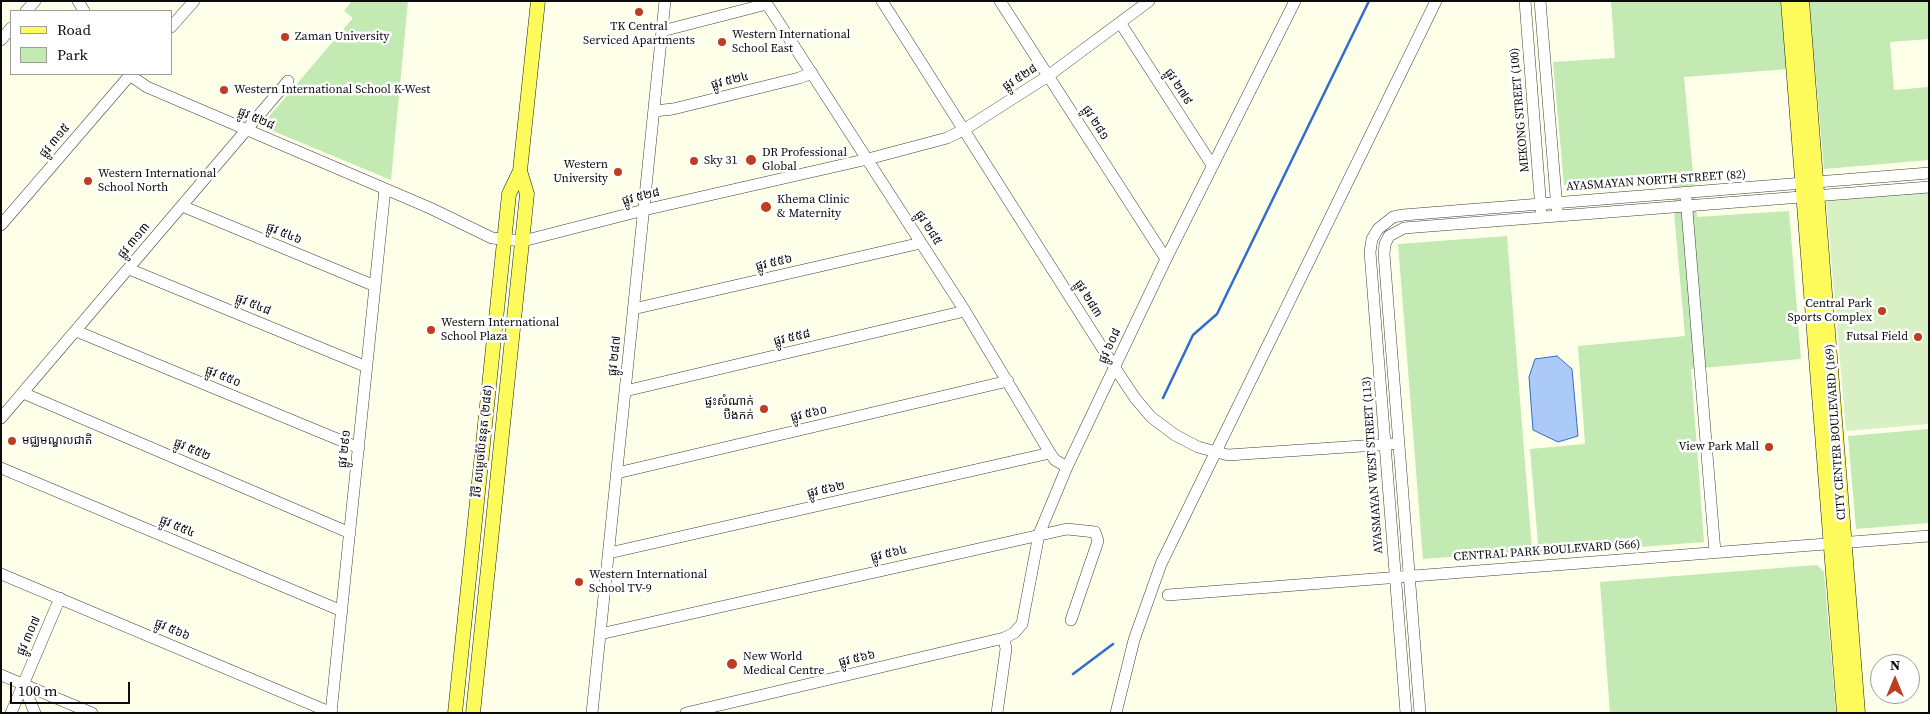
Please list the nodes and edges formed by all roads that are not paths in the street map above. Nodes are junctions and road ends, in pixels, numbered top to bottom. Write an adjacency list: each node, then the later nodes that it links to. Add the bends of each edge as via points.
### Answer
1 (194, 1): 15 (street)
2 (538, 1): 29 (main road, វិថី សម្តេចប៉ែននុត (២៨៩))
3 (665, 1): 17 (street, ផ្លូវ ២៨៧)
4 (882, 1): 25 (street, ផ្លូវ ២៨៣)
5 (1000, 1): 22 (street, ផ្លូវ ២៨១)
6 (1149, 1): 14 (street, ផ្លូវ ៥២៨)
7 (1295, 1): 28 (street, ផ្លូវ ៦០៨)
8 (1436, 1): 64 (street)
9 (1525, 1): 36 (street, MEKONG STREET (100))
10 (1540, 1): 35 (street)
11 (1788, 1): 33 (main road, CITY CENTER BOULEVARD (169))
12 (1802, 1): 33 (main road, CITY CENTER BOULEVARD (169))
13 (766, 3): 17 (street); 19 (street, ផ្លូវ ២៨៥)
14 (1121, 24): 22 (street, ផ្លូវ ៥២៨); 28 (street, ផ្លូវ ២៧៩)
15 (172, 26)
16 (10, 29): 18 (street)
17 (662, 31): 24 (street, ផ្លូវ ២៨៧)
18 (1, 40)
19 (812, 73): 24 (street, ផ្លូវ ៥២៤, via 682,107); 27 (street, ផ្លូវ ២៨៥)
20 (128, 75): 43 (street, ផ្លូវ ៣១៥)
21 (130, 75): 26 (street, ផ្លូវ ៥២៨, via 147,87)
22 (1048, 76): 25 (street, ផ្លូវ ៥២៨); 47 (street, ផ្លូវ ២៨១)
23 (288, 81): 26 (street, ផ្លូវ ៣១៣)
24 (654, 111): 39 (street, ផ្លូវ ២៨៧)
25 (965, 129): 27 (street, ផ្លូវ ៥២៨, via 947,138); 56 (street, ផ្លូវ ២៨៣)
26 (247, 130): 32 (street, ផ្លូវ ៥២៨); 38 (street, ផ្លូវ ៣១៣)
27 (868, 159): 39 (street, ផ្លូវ ៥២៨); 46 (street, ផ្លូវ ២៨៥)
28 (1212, 165): 47 (street, ផ្លូវ ៦០៨)
29 (520, 171): 44 (main road, វិថី សម្តេចប៉ែននុត (២៨៩), via 509,194); 45 (main road, វិថី សម្តេចប៉ែននុត (២៨៩), via 527,194)
30 (1929, 173): 33 (street, AYASMAYAN NORTH STREET (82))
31 (1929, 187): 33 (street, AYASMAYAN NORTH STREET (82))
32 (385, 189): 44 (street, ផ្លូវ ៥២៨, via 492,238); 49 (street, ផ្លូវ ២៩១)
33 (1810, 189): 34 (street, AYASMAYAN NORTH STREET (82)); 37 (street, AYASMAYAN NORTH STREET (82)); 72 (main road, CITY CENTER BOULEVARD (169))
34 (1686, 192): 35 (street, AYASMAYAN NORTH STREET (82)); 37 (street)
35 (1556, 203): 36 (street, AYASMAYAN NORTH STREET (82)); 40 (street)
36 (1541, 204): 41 (street, MEKONG STREET (100)); 42 (street, AYASMAYAN NORTH STREET (82), via 1403,215)
37 (1687, 205): 40 (street, AYASMAYAN NORTH STREET (82)); 73 (street)
38 (182, 206): 48 (street, ផ្លូវ ៣១៣); 49 (street, ផ្លូវ ៥៤៦)
39 (644, 210): 45 (street, ផ្លូវ ៥២៨); 50 (street, ផ្លូវ ២៨៧)
40 (1557, 216): 41 (street, AYASMAYAN NORTH STREET (82))
41 (1542, 217): 53 (street, AYASMAYAN NORTH STREET (82), via 1404,228 1389,236 1384,254)
42 (1387, 221): 54 (street, AYASMAYAN WEST STREET (113), via 1372,239 1370,252)
43 (1, 225)
44 (505, 239): 45 (street, ផ្លូវ ៥២៨); 84 (main road, វិថី សម្តេចប៉ែននុត (២៨៩))
45 (523, 240): 85 (main road, វិថី សម្តេចប៉ែននុត (២៨៩))
46 (921, 243): 50 (street, ផ្លូវ ៥៥៦); 51 (street, ផ្លូវ ២៨៥)
47 (1166, 259): 56 (street, ផ្លូវ ៦០៨)
48 (128, 269): 52 (street, ផ្លូវ ៣១៣); 55 (street, ផ្លូវ ៥៤៨)
49 (375, 286): 55 (street, ផ្លូវ ២៩១)
50 (633, 309): 58 (street, ផ្លូវ ២៨៧)
51 (965, 311): 57 (street, ផ្លូវ ២៨៥); 58 (street, ផ្លូវ ៥៥៨)
52 (76, 331): 59 (street, ផ្លូវ ៣១៣); 63 (street, ផ្លូវ ៥៥០)
53 (1391, 344): 54 (street); 61 (street)
54 (1378, 345): 62 (street, AYASMAYAN WEST STREET (113))
55 (367, 366): 63 (street, ផ្លូវ ២៩១)
56 (1115, 368): 64 (street, ផ្លូវ ២៨៣, via 1151,417 1175,435); 66 (street, ផ្លូវ ៦០៨)
57 (1008, 381): 65 (street, ផ្លូវ ២៨៥); 68 (street, ផ្លូវ ៥៦០)
58 (625, 391): 68 (street, ផ្លូវ ២៨៧)
59 (23, 393): 60 (street, ផ្លូវ ៣១៣); 69 (street, ផ្លូវ ៥៥២)
60 (1, 418)
61 (1399, 443): 62 (street, ផ្លូវ ២៨៣); 76 (street)
62 (1385, 444): 64 (street, ផ្លូវ ២៨៣, via 1228,454); 77 (street, AYASMAYAN WEST STREET (113))
63 (359, 448): 69 (street, ផ្លូវ ២៩១)
64 (1215, 452): 99 (street, via 1161,564 1134,640)
65 (1050, 453): 66 (street, ផ្លូវ ២៨៥); 74 (street, ផ្លូវ ៥៦២)
66 (1067, 467): 70 (street, ផ្លូវ ៦០៨)
67 (1, 468): 80 (street, ផ្លូវ ៥៥៤)
68 (617, 473): 74 (street, ផ្លូវ ២៨៧)
69 (350, 533): 80 (street, ផ្លូវ ២៩១)
70 (1039, 534): 81 (street, ផ្លូវ ៥៦៤, via 1067,529 1095,532 1098,541); 82 (street, ផ្លូវ ៥៦៤); 83 (street, ផ្លូវ ៦០៨, via 1022,624)
71 (1929, 536): 72 (street, CENTRAL PARK BOULEVARD (566))
72 (1838, 543): 73 (street, CENTRAL PARK BOULEVARD (566)); 102 (main road, CITY CENTER BOULEVARD (169)); 103 (main road, CITY CENTER BOULEVARD (169))
73 (1715, 552): 76 (street, CENTRAL PARK BOULEVARD (566))
74 (609, 553): 82 (street, ផ្លូវ ២៨៧)
75 (1, 574): 79 (street, ផ្លូវ ៥៦៦)
76 (1409, 575): 77 (street, CENTRAL PARK BOULEVARD (566)); 87 (street)
77 (1396, 576): 78 (street, CENTRAL PARK BOULEVARD (566)); 86 (street, AYASMAYAN WEST STREET (113))
78 (1168, 595)
79 (60, 598): 89 (street, ផ្លូវ ៣០៧); 93 (street, ផ្លូវ ៥៦៦)
80 (342, 611): 93 (street, ផ្លូវ ២៩១)
81 (1071, 620)
82 (600, 634): 96 (street, ផ្លូវ ២៨៧)
83 (1004, 638): 97 (street, ផ្លូវ ៥៦៦); 98 (street, via 1006,649)
84 (462, 643): 85 (main road); 94 (main road, វិថី សម្តេចប៉ែននុត (២៨៩))
85 (481, 644): 95 (main road, វិថី សម្តេចប៉ែននុត (២៨៩))
86 (1402, 664): 87 (street); 100 (street, AYASMAYAN WEST STREET (113))
87 (1416, 664): 101 (street)
88 (1, 675): 89 (street)
89 (23, 684): 90 (street, ផ្លូវ ៣០៧); 91 (street); 92 (street)
90 (11, 713)
91 (35, 713)
92 (92, 713)
93 (332, 713)
94 (455, 713)
95 (473, 713)
96 (592, 713)
97 (686, 713)
98 (997, 713)
99 (1116, 713)
100 (1406, 713)
101 (1420, 713)
102 (1844, 713)
103 (1858, 713)

